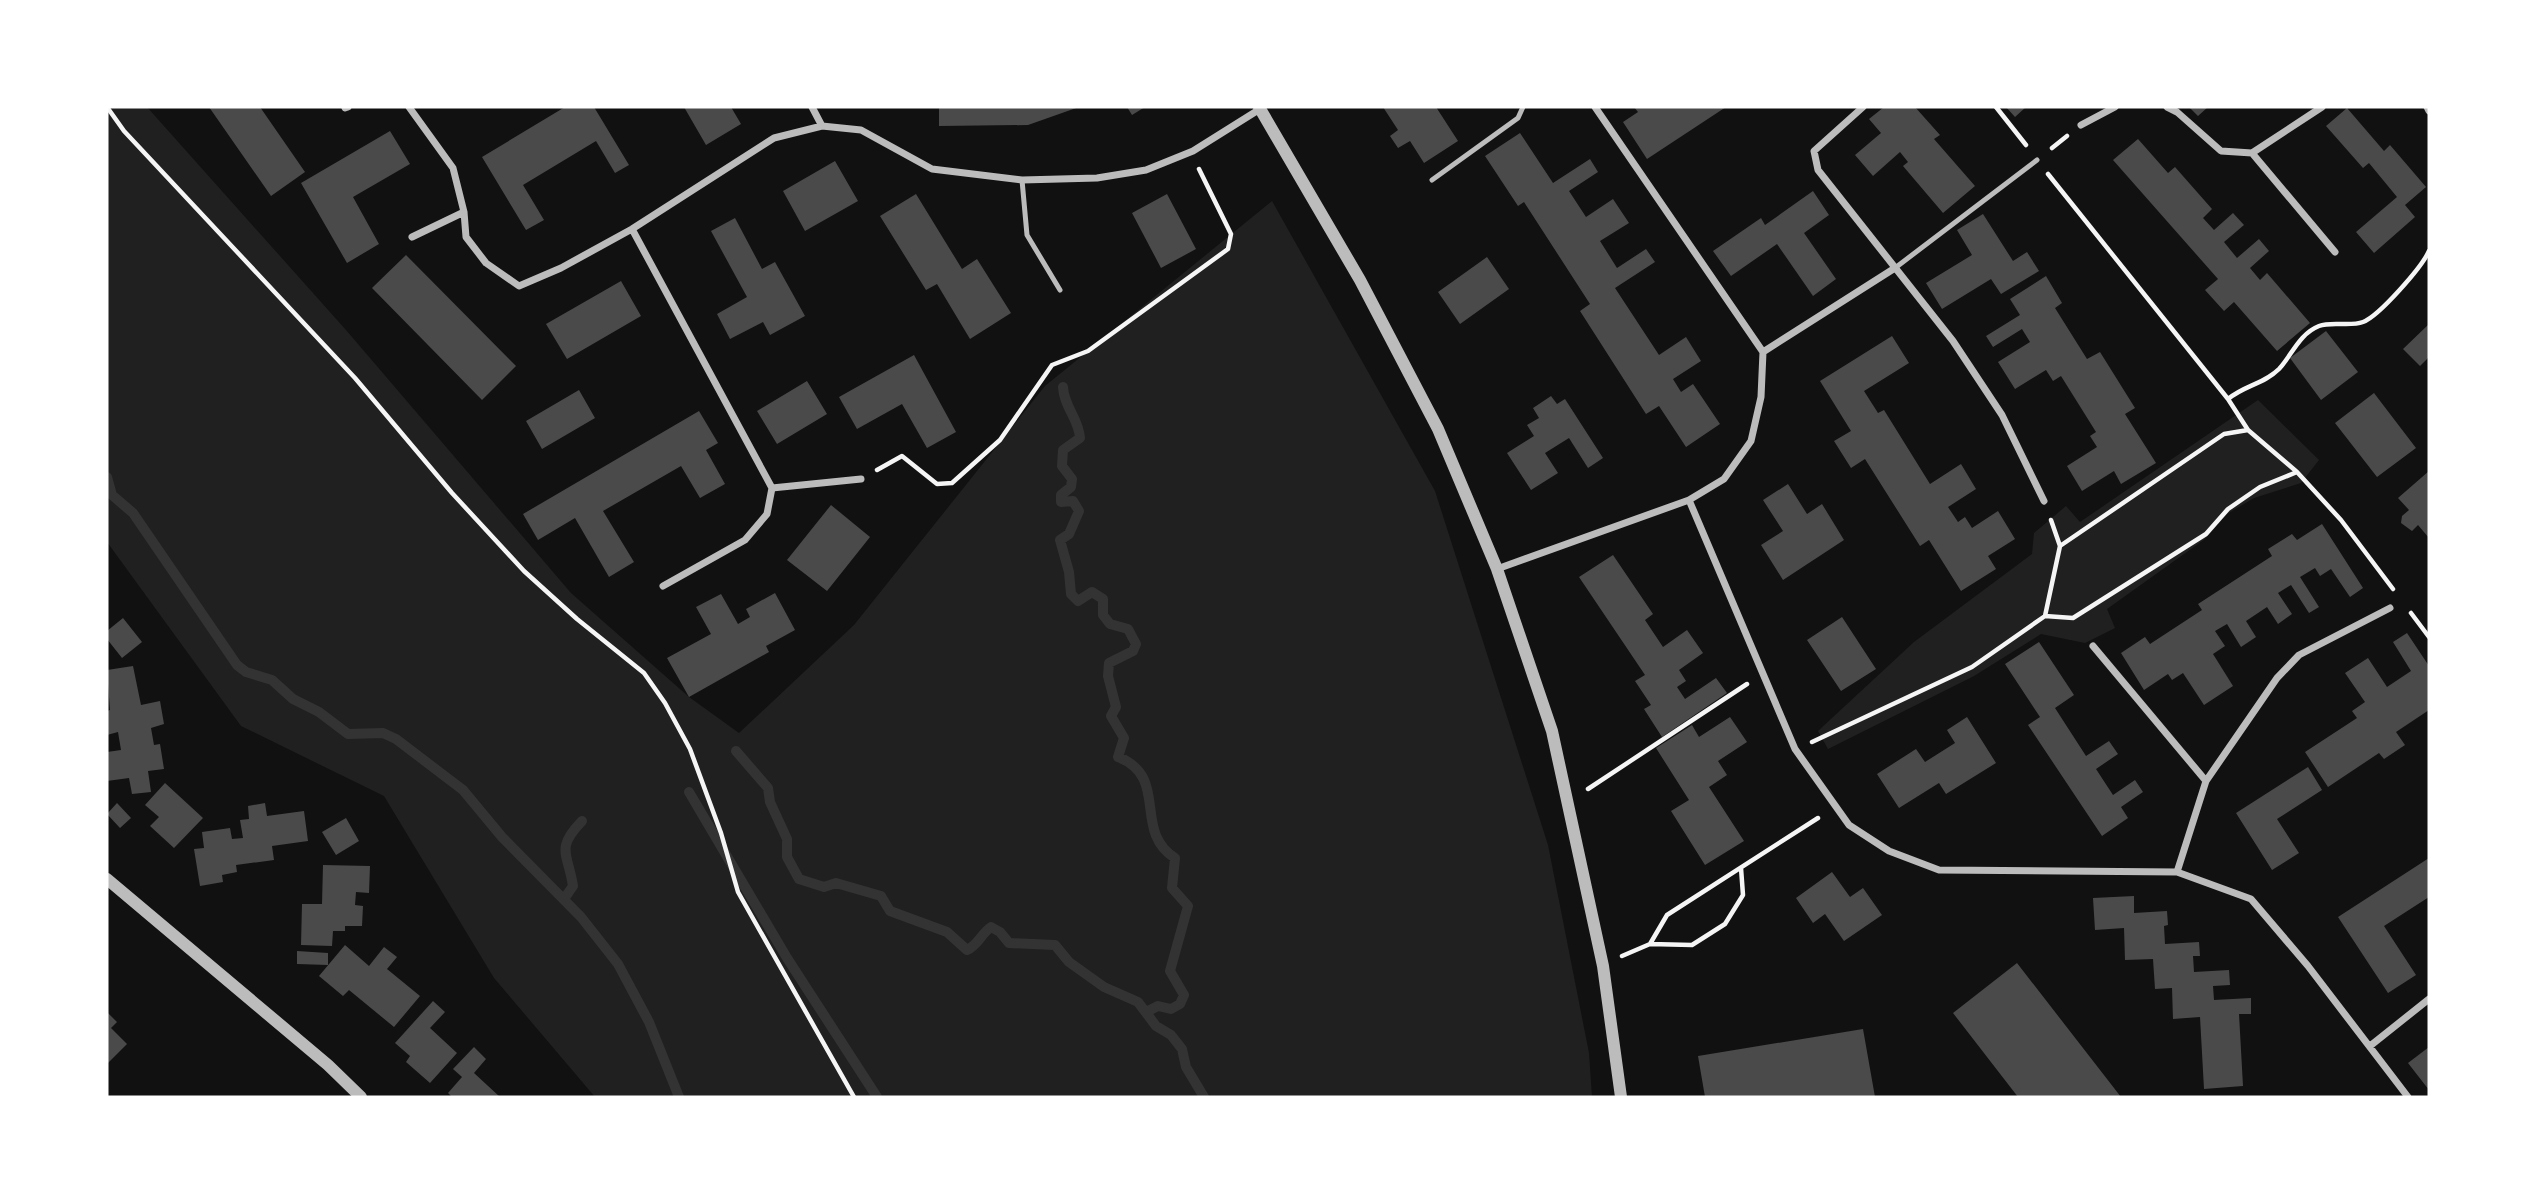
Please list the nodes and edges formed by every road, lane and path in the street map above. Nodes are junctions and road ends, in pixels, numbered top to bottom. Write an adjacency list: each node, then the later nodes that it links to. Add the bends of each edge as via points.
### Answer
1 (107, 107): 57 (path, via 524,571 644,673 690,749 738,892)
2 (409, 107): 21 (street, via 453,168)
3 (812, 107): 15 (street)
4 (1522, 107): 20 (lane, via 1518,118)
5 (1595, 107): 28 (street)
6 (1863, 107): 26 (street, via 1814,151 1818,170)
7 (1996, 107): 18 (path)
8 (2115, 107): 14 (street)
9 (2168, 107): 17 (street, via 2221,151)
10 (2322, 107): 17 (street)
11 (2427, 107): 13 (street)
12 (1259, 108): 16 (street); 36 (street, via 1360,280 1426,406)
13 (2429, 111)
14 (2081, 125): 18 (path)
15 (822, 126): 19 (street, via 861,130 932,169); 22 (street, via 774,138)
16 (1193, 151): 19 (street, via 1146,170 1097,178); 32 (path, via 1231,234 1228,249 1087,351 1052,365 1000,440 952,483 937,484 902,456)
17 (2252, 153): 24 (street)
18 (2037, 160): 26 (lane); 29 (path)
19 (1022, 180): 27 (lane, via 1027,235)
20 (1432, 180)
21 (464, 212): 22 (street, via 466,237 472,246 485,263 519,286); 23 (street)
22 (632, 229): 33 (street)
23 (412, 237)
24 (2335, 251)
25 (2429, 251): 29 (path, via 2421,269 2364,322 2319,326 2291,348 2280,368)
26 (1895, 268): 28 (street); 35 (street, via 1953,341 2002,415)
27 (1060, 290)
28 (1763, 352): 34 (street, via 1761,397 1751,441 1724,479)
29 (2228, 399): 30 (path)
30 (2248, 430): 31 (path); 41 (path, via 2224,435 2060,545)
31 (2297, 472): 38 (path, via 2341,520); 41 (path, via 2260,487 2228,509 2206,534 2073,618)
32 (861, 479): 33 (street)
33 (772, 488): 37 (street, via 767,513 745,540)
34 (1689, 500): 36 (street); 44 (street)
35 (2044, 501)
36 (1497, 569): 47 (street, via 1552,731)
37 (663, 586)
38 (2397, 594)
39 (2405, 605): 42 (path)
40 (2390, 608): 46 (street, via 2299,655 2277,678)
41 (2045, 616): 45 (path, via 1972,667)
42 (2429, 637)
43 (2093, 646): 46 (street)
44 (1763, 674): 45 (street); 47 (path)
45 (1796, 749): 48 (street)
46 (2206, 781): 50 (street)
47 (1567, 802): 53 (street)
48 (1836, 807): 49 (path); 50 (street, via 1849,825 1888,851 1939,870)
49 (1741, 868): 52 (path, via 1667,915); 52 (path, via 1743,895 1724,924 1692,945)
50 (2177, 872): 55 (street, via 2251,899)
51 (107, 879): 56 (street)
52 (1650, 943): 53 (path)
53 (1602, 966): 58 (street)
54 (2429, 999): 55 (street)
55 (2370, 1046): 59 (street)
56 (361, 1097)
57 (854, 1097)
58 (1621, 1097)
59 (2408, 1097)

